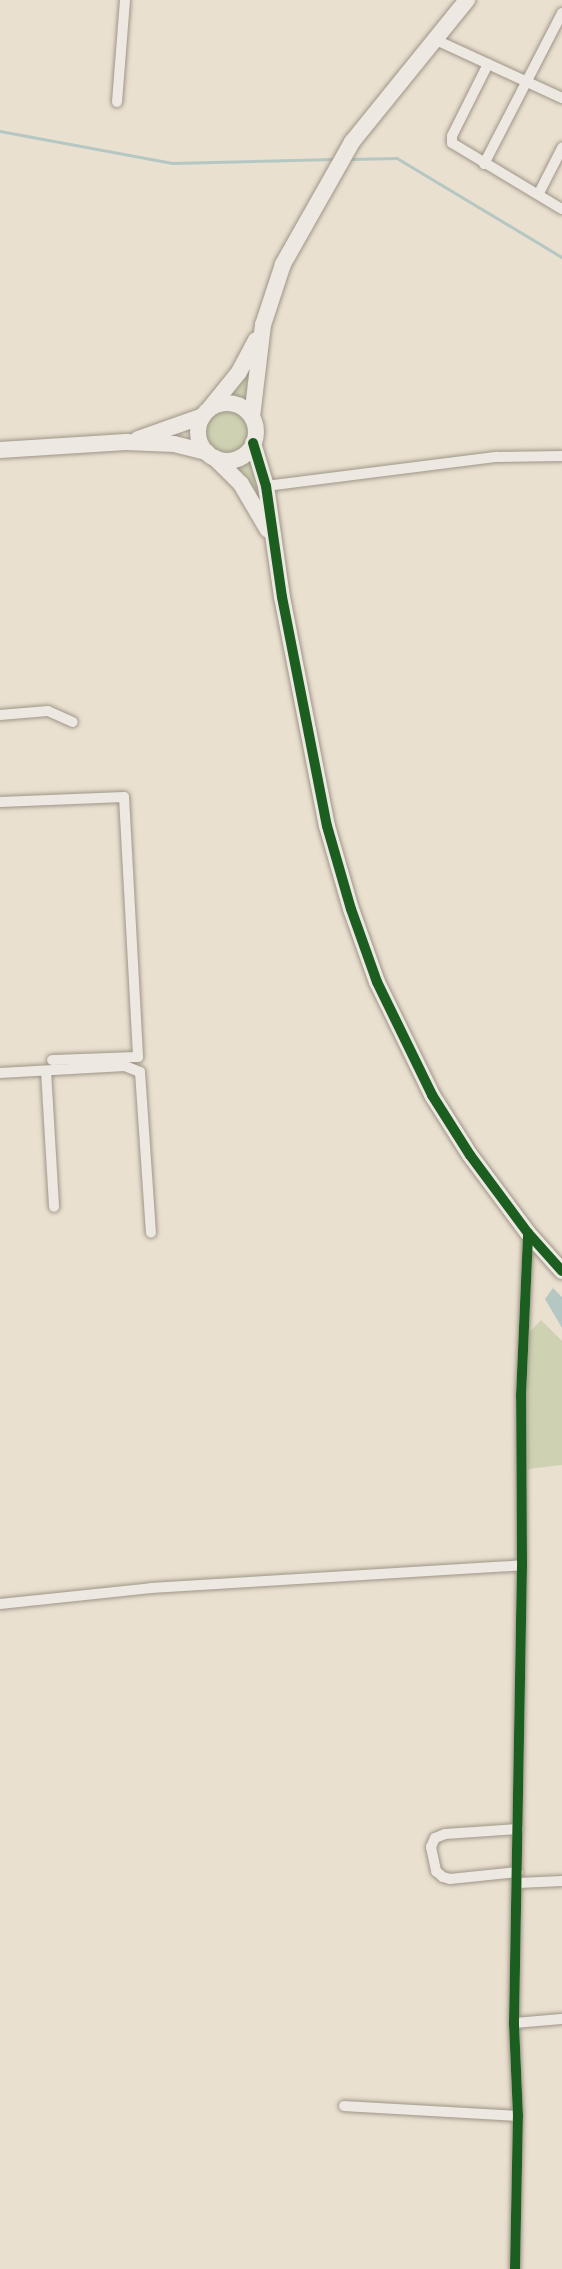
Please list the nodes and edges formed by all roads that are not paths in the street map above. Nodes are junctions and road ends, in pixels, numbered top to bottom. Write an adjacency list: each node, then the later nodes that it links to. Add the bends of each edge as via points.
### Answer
1 (125, 0): 8 (street)
2 (467, 0): 4 (main road)
3 (562, 13): 6 (street)
4 (436, 40): 5 (street); 13 (main road, via 352,142 283,264)
5 (488, 64): 6 (street); 10 (street, via 452,135 459,150)
6 (524, 81): 7 (street); 10 (street)
7 (562, 98)
8 (117, 102)
9 (562, 148): 11 (street)
10 (484, 164): 11 (street)
11 (539, 193): 12 (street)
12 (562, 209)
13 (263, 325): 14 (main road, via 239,372); 15 (main road)
14 (206, 412): 15 (main road, via 228,403); 16 (main road); 19 (main road, via 198,435)
15 (252, 417): 17 (main road)
16 (126, 442): 18 (main road); 19 (main road, via 174,444)
17 (253, 443): 19 (main road, via 242,457 224,460); 21 (main road)
18 (0, 450)
19 (211, 455): 22 (main road)
20 (562, 456): 21 (street, via 497,457)
21 (266, 486): 22 (main road, via 260,497); 23 (main road)
22 (249, 496): 23 (main road)
23 (273, 538): 31 (main road, via 327,826 377,982 432,1095)
24 (0, 715): 25 (street, via 48,711)
25 (73, 722)
26 (0, 802): 27 (street, via 124,797 138,1057)
27 (49, 1066): 28 (street); 29 (street); 30 (street, via 125,1066 140,1072)
28 (0, 1073)
29 (54, 1207)
30 (151, 1233)
31 (528, 1233): 32 (main road); 33 (street)
32 (562, 1270)
33 (522, 1565): 34 (street, via 151,1588); 35 (street)
34 (0, 1604)
35 (518, 1829): 36 (street); 36 (street, via 446,1834 435,1838 431,1847 436,1871 443,1877)
36 (518, 1878): 37 (street); 39 (street)
37 (562, 1881)
38 (562, 2019): 39 (street)
39 (514, 2023): 41 (street)
40 (344, 2106): 41 (street)
41 (518, 2116): 42 (street)
42 (515, 2269)

